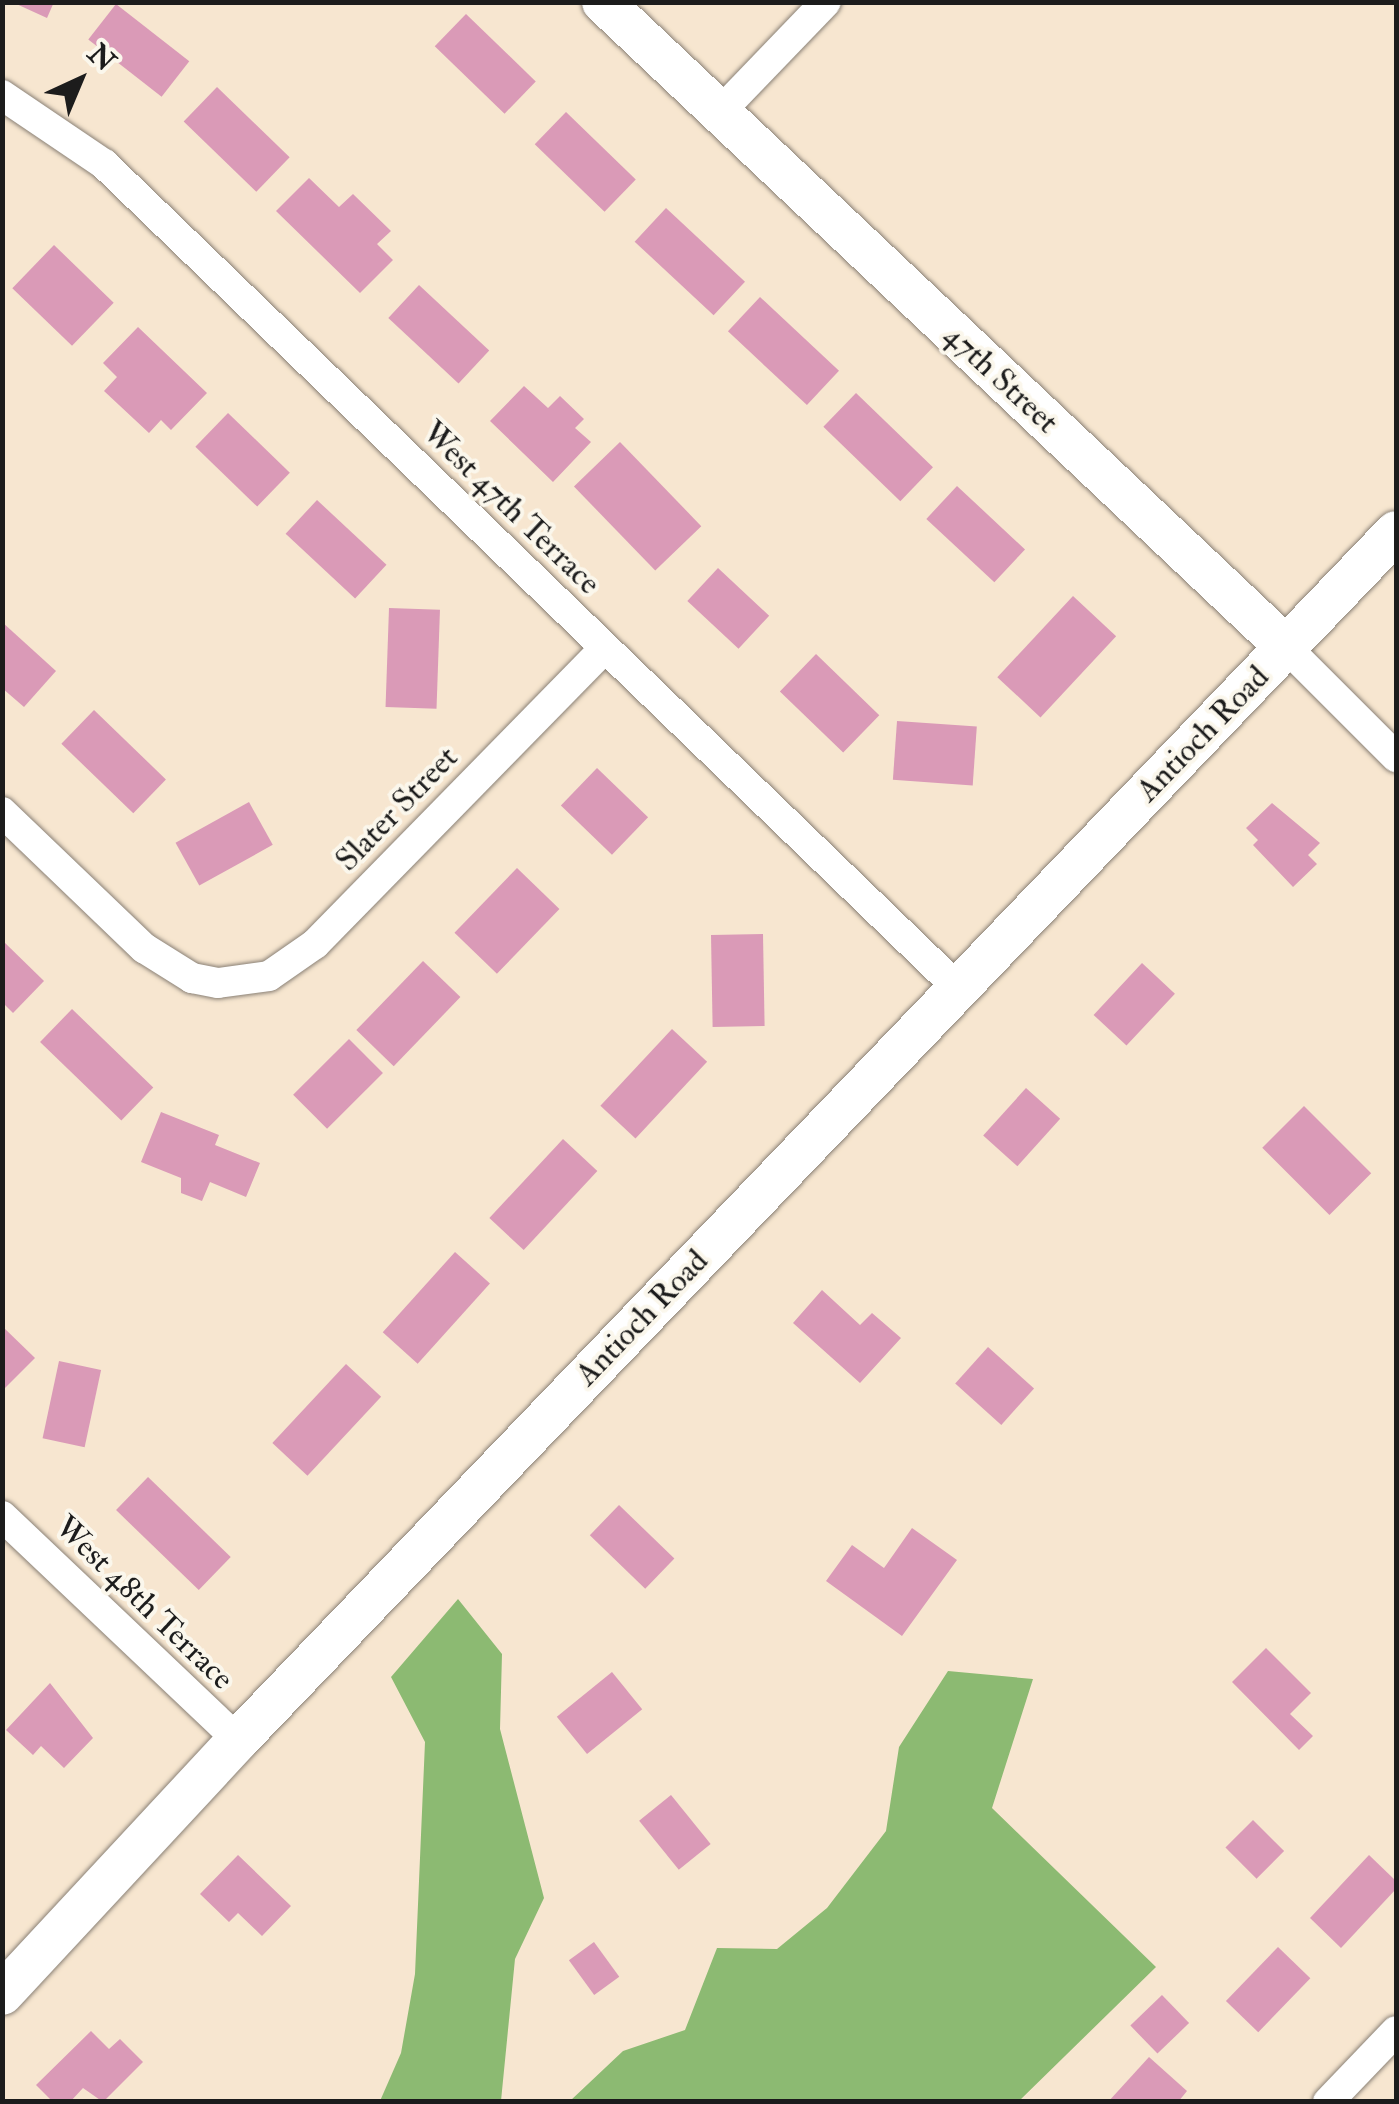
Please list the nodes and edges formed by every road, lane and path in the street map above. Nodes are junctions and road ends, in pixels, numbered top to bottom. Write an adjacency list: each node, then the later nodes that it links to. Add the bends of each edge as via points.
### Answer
1 (603, 2): 4 (main road, 47th Street)
2 (826, 2): 4 (street)
3 (2, 96): 7 (street, West 47th Terrace, via 104,164)
4 (719, 113): 6 (main road, 47th Street)
5 (1396, 532): 6 (main road, Antioch Road)
6 (1286, 647): 8 (street, 47th Street); 10 (main road, Antioch Road)
7 (605, 648): 9 (street, Slater Street, via 315,944 269,976 218,983 192,978 144,948); 10 (street, West 47th Terrace)
8 (1396, 757)
9 (2, 812)
10 (958, 988): 12 (main road, Antioch Road)
11 (2, 1516): 12 (street, West 48th Terrace)
12 (238, 1740): 13 (main road, Antioch Road)
13 (2, 1994)
14 (1396, 2030): 15 (street)
15 (1328, 2102)

